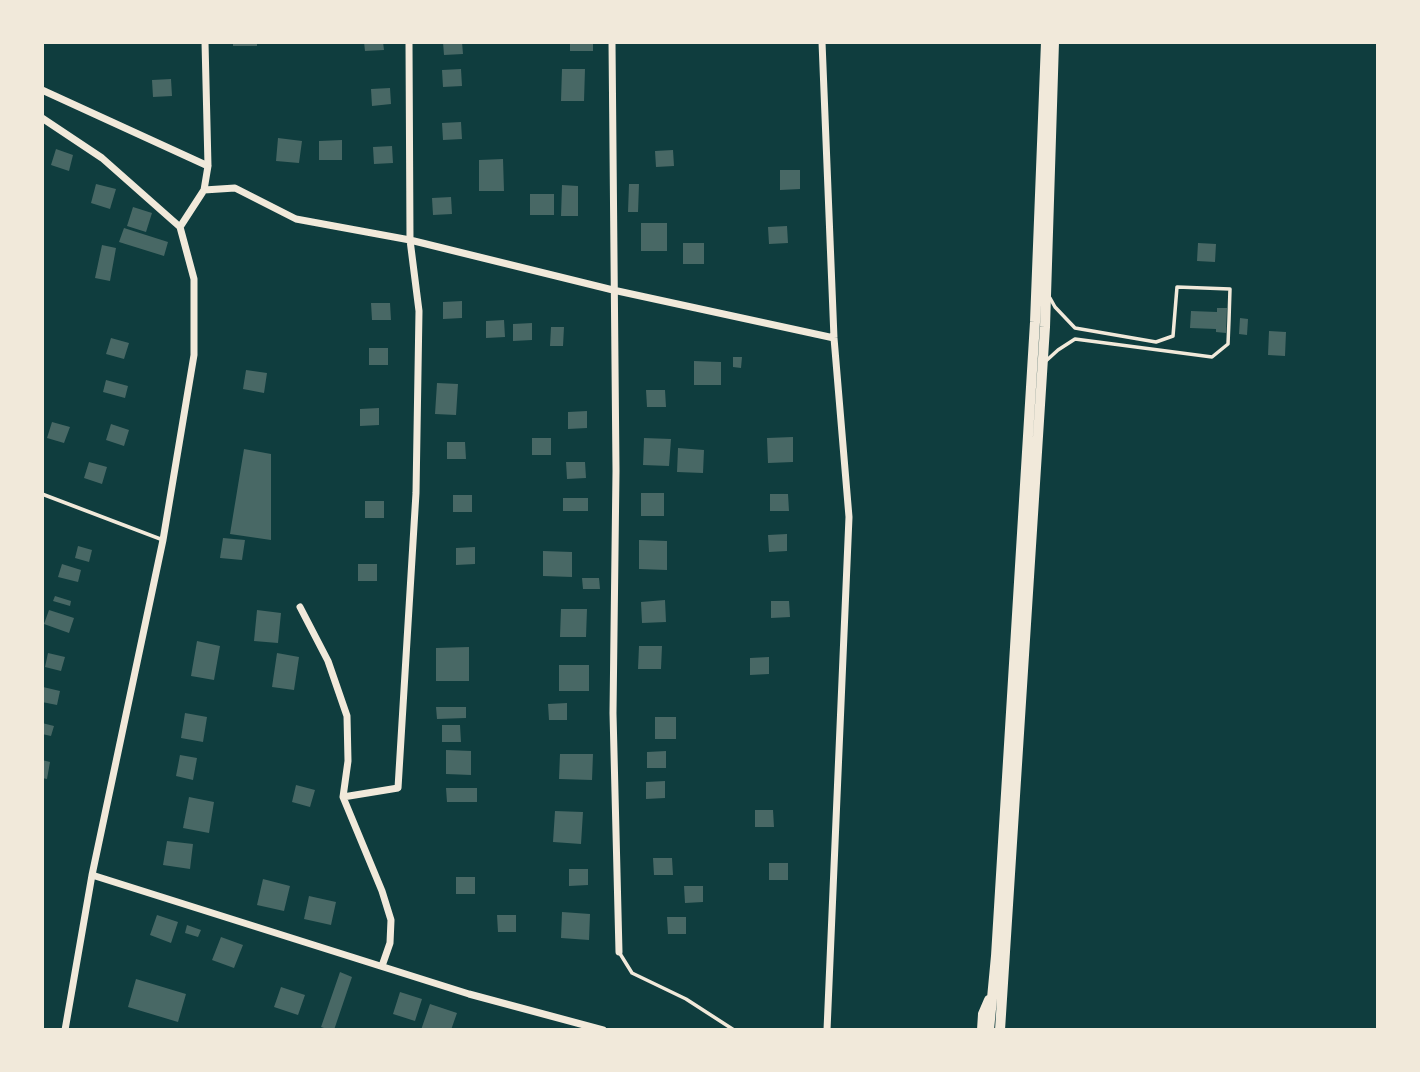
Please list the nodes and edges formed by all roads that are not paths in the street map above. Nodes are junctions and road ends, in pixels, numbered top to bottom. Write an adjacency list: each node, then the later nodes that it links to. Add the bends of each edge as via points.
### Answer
1 (205, 42): 9 (street)
2 (409, 42): 12 (street)
3 (612, 42): 13 (street)
4 (822, 42): 15 (street)
5 (1046, 42): 24 (highway, via 1035,322)
6 (1054, 42): 14 (highway)
7 (42, 90): 9 (street)
8 (42, 118): 11 (street, via 102,158)
9 (208, 166): 10 (street)
10 (204, 190): 11 (street); 12 (street, via 235,188 296,219)
11 (180, 227): 18 (street, via 194,279 194,355)
12 (410, 240): 13 (street); 20 (street, via 419,311 416,493 398,788)
13 (614, 290): 15 (street); 22 (street, via 613,713)
14 (1046, 292): 16 (highway); 16 (lane, via 1075,328 1156,342 1173,336 1177,287 1230,289 1228,344 1212,357 1075,339)
15 (834, 338): 28 (street, via 849,517)
16 (1043, 364): 31 (highway)
17 (42, 494): 18 (lane)
18 (163, 540): 21 (street)
19 (299, 607): 20 (street, via 328,661 347,716)
20 (343, 797): 23 (street, via 391,920)
21 (92, 875): 23 (street); 25 (street)
22 (619, 952): 27 (lane, via 632,973)
23 (382, 966): 26 (street, via 469,995)
24 (993, 991): 29 (highway); 30 (highway)
25 (65, 1030)
26 (603, 1030)
27 (734, 1030)
28 (827, 1030)
29 (982, 1030)
30 (989, 1030)
31 (1000, 1030)

